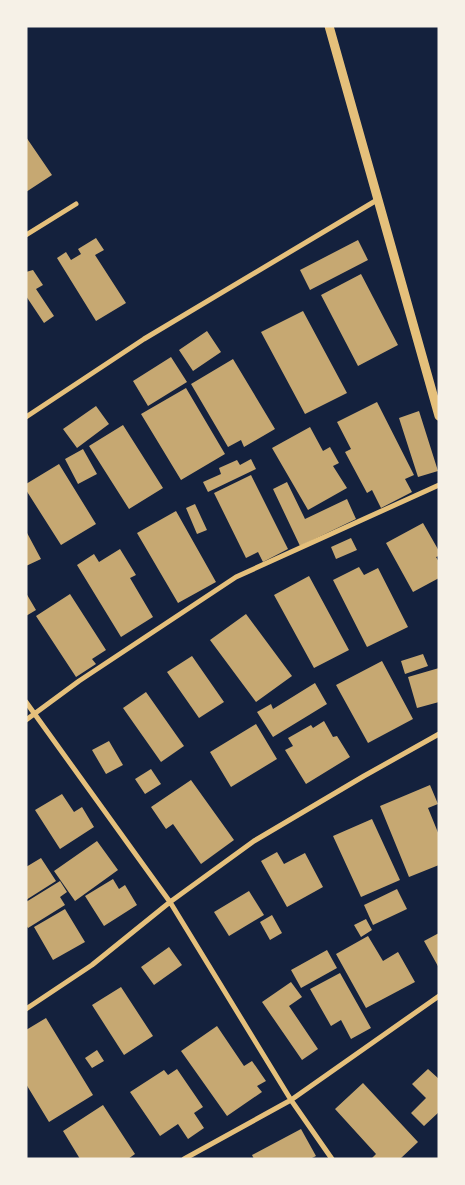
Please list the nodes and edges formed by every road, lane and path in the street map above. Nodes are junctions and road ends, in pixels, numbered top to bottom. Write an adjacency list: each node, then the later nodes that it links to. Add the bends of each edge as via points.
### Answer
1 (329, 26): 2 (street)
2 (377, 200): 5 (street); 6 (street, via 144,339)
3 (76, 204): 4 (street)
4 (26, 234)
5 (439, 416)
6 (26, 417)
7 (439, 485): 9 (street, via 236,577 79,681)
8 (26, 702): 9 (street)
9 (36, 715): 10 (street); 12 (street)
10 (26, 720)
11 (439, 734): 12 (street, via 254,841)
12 (170, 902): 14 (street, via 92,965); 15 (street)
13 (439, 996): 15 (street)
14 (26, 1009)
15 (291, 1100): 16 (street); 17 (street)
16 (184, 1159)
17 (332, 1159)

